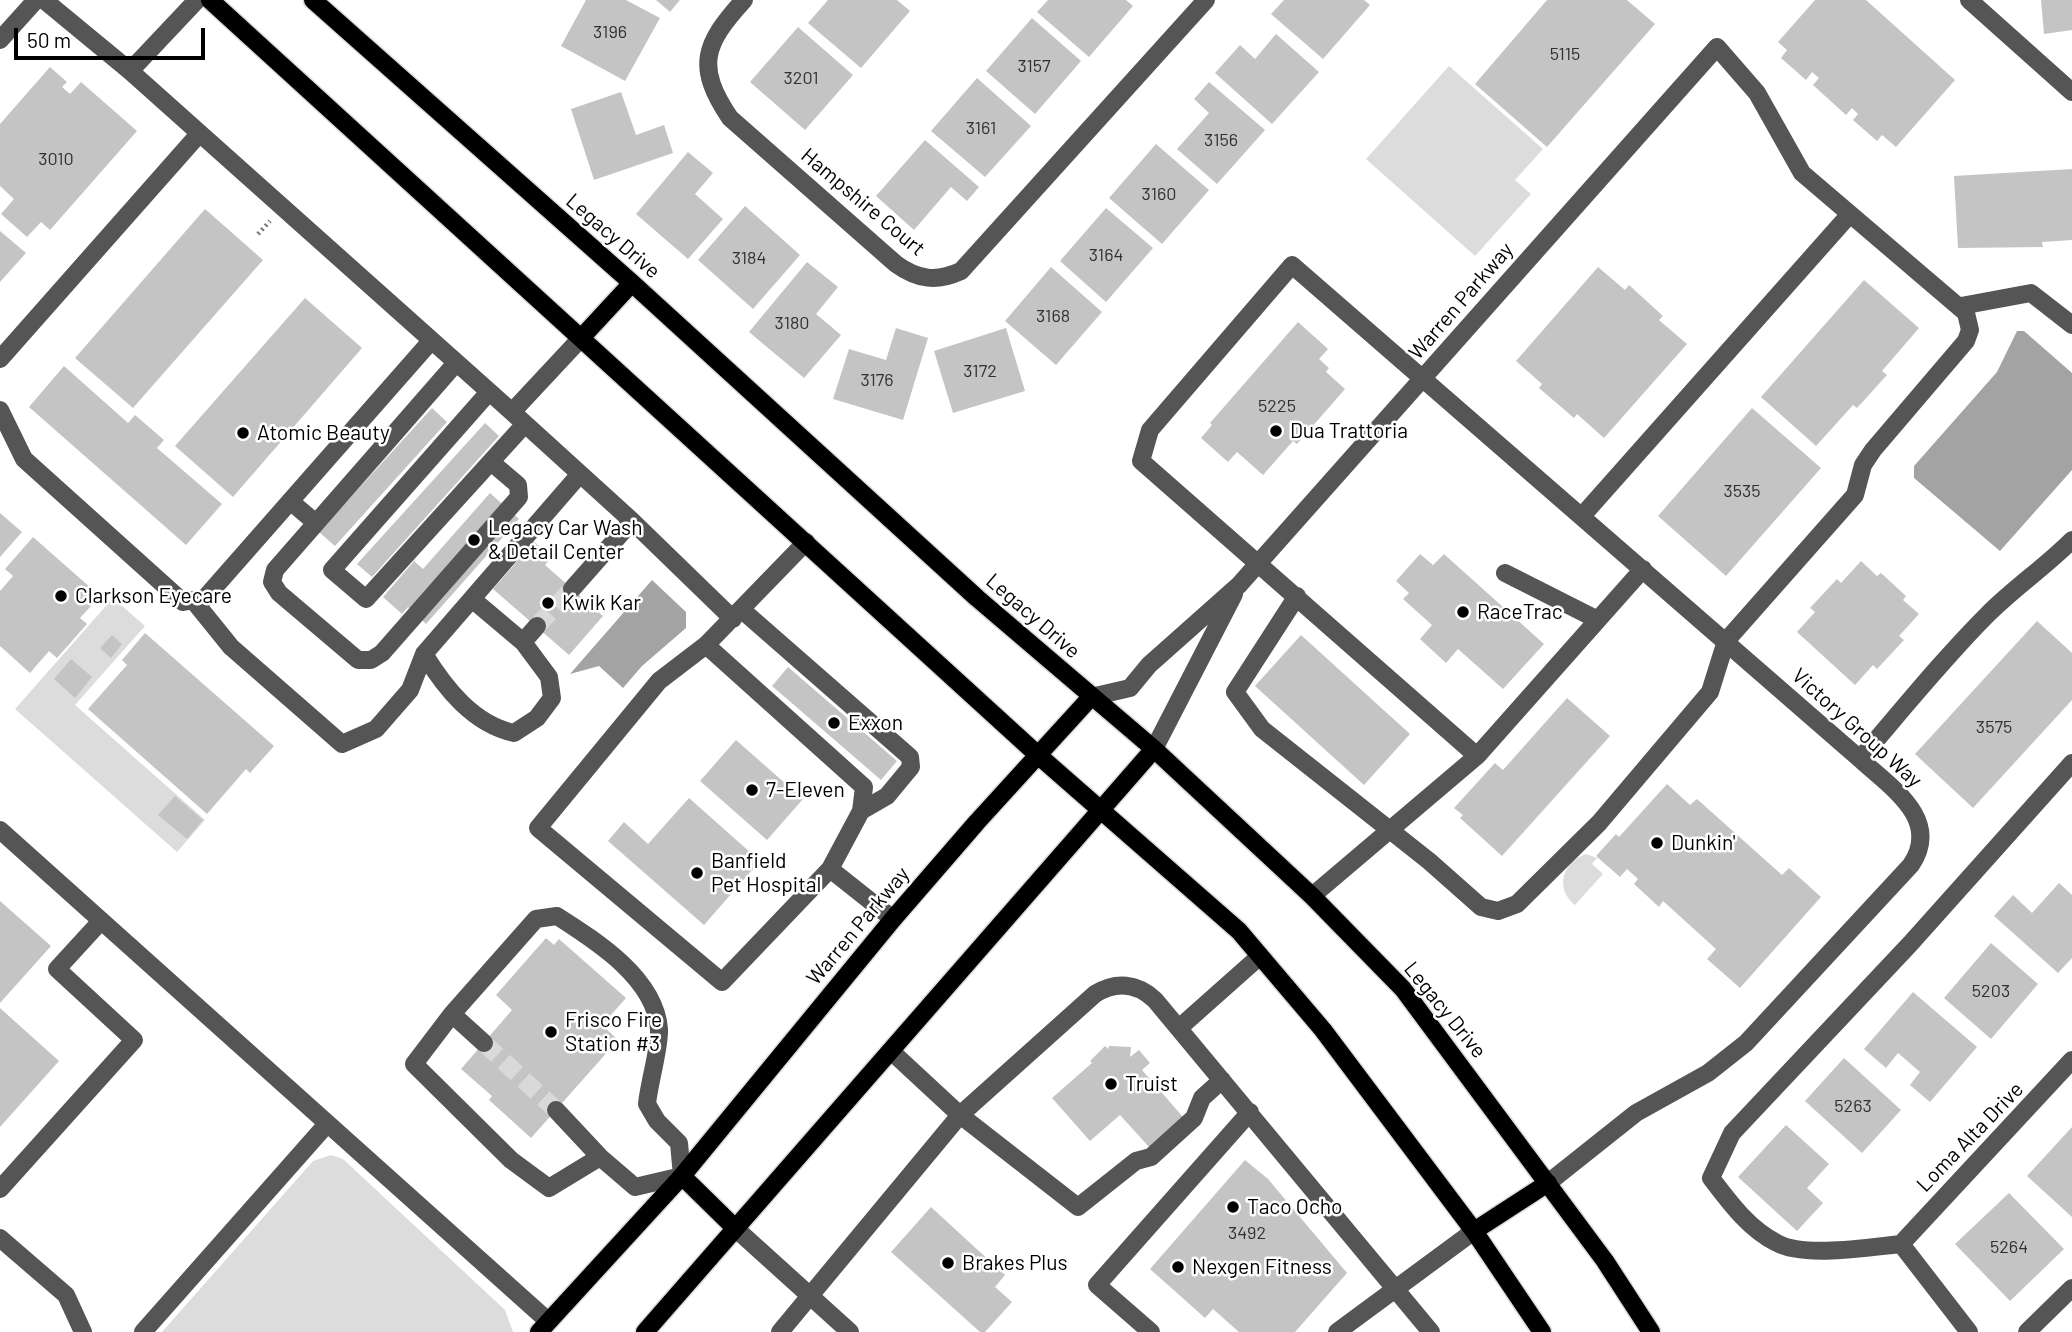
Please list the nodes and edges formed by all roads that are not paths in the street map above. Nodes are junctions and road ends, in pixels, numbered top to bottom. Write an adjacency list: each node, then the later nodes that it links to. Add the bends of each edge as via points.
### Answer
1 (36, 0): 9 (street)
2 (44, 0): 10 (street)
3 (197, 0): 10 (street)
4 (210, 0): 17 (main road)
5 (313, 0): 14 (main road, Legacy Drive)
6 (744, 0): 7 (street, Hampshire Court, via 717,30 711,47 709,80 730,118 896,264 909,274 932,280 961,271)
7 (1206, 0)
8 (1969, 0): 11 (street)
9 (0, 40)
10 (130, 71): 12 (street)
11 (2072, 92)
12 (199, 134): 18 (street); 19 (street)
13 (1850, 214): 15 (street); 21 (street, Warren Parkway, via 1802,173 1758,93 1717,47); 28 (street)
14 (632, 283): 17 (main road); 48 (main road, Legacy Drive)
15 (1961, 306): 16 (street, via 2031,293); 44 (street, via 1969,322 1966,341 1873,450 1863,465 1855,495)
16 (2072, 324)
17 (582, 337): 24 (street); 32 (main road)
18 (431, 341): 20 (street); 27 (street)
19 (0, 359)
20 (456, 363): 22 (street); 30 (street)
21 (1424, 377): 28 (street, Victory Group Way); 33 (street, Warren Parkway); 33 (street, Victory Group Way, via 1292,265 1150,430 1141,461)
22 (489, 392): 24 (street); 25 (street, via 332,570 366,599)
23 (0, 410): 40 (street, via 24,459 183,602)
24 (519, 418): 25 (street); 26 (street)
25 (491, 462): 30 (street, via 518,485 519,497 371,660 358,660 272,582 275,570)
26 (580, 474): 29 (street); 39 (street)
27 (290, 501): 30 (street); 40 (street, via 205,598)
28 (1582, 516): 34 (street, Victory Group Way)
29 (632, 521): 37 (street); 41 (street)
30 (316, 523)
31 (2072, 540): 52 (street, via 1986,615)
32 (806, 542): 41 (street); 50 (main road)
33 (1258, 562): 36 (street, Warren Parkway); 38 (street)
34 (1643, 569): 42 (street); 44 (street, Victory Group Way)
35 (1505, 573): 42 (street)
36 (1239, 585): 48 (street, Warren Parkway, via 1149,665 1130,688); 49 (street, Warren Parkway)
37 (572, 589)
38 (1297, 596): 51 (street); 57 (street, via 1235,692 1262,729)
39 (472, 599): 45 (street); 47 (street)
40 (193, 600): 47 (street, via 231,647 342,744 376,729 410,690)
41 (738, 615): 46 (street); 54 (street, via 910,757 911,767 887,796)
42 (1598, 621): 51 (street)
43 (537, 626): 45 (street)
44 (1726, 641): 52 (street, Victory Group Way); 57 (street, via 1710,692 1599,823 1517,904 1498,911 1481,907)
45 (523, 642): 47 (street, via 549,677 552,698 537,718 514,733 493,729 445,688)
46 (706, 645): 54 (street, via 864,787); 58 (street, via 659,681 538,828 722,982)
47 (424, 653)
48 (1091, 697): 49 (main road, Legacy Drive); 50 (main road, Warren Parkway)
49 (1154, 749): 55 (main road, Warren Parkway); 59 (main road, Legacy Drive)
50 (1039, 756): 55 (main road); 60 (main road, Warren Parkway)
51 (1477, 756): 57 (street)
52 (1860, 759): 75 (street, Victory Group Way, via 1916,814 1920,844 1910,865 1746,1043 1708,1073 1636,1113)
53 (2072, 764): 80 (street, via 1732,1133 1711,1178 1738,1214 1778,1244 1827,1251)
54 (861, 811): 58 (street)
55 (1101, 811): 62 (main road, via 1238,931); 66 (main road, Warren Parkway)
56 (0, 830): 61 (street)
57 (1392, 831): 59 (street)
58 (830, 869): 60 (street)
59 (1312, 896): 75 (main road, Legacy Drive, via 1403,989)
60 (893, 919): 74 (main road, Warren Parkway)
61 (101, 921): 72 (street); 76 (street, via 57,969 134,1040)
62 (1259, 956): 64 (street); 78 (main road, via 1323,1030)
63 (452, 1014): 65 (street); 73 (street, via 414,1064 511,1160 549,1188); 74 (street, via 536,919 557,916 591,938 629,972 653,1003 659,1031 647,1104 679,1143)
64 (1179, 1028): 68 (street); 71 (street, via 1146,992 1125,985 1109,987 1090,998)
65 (484, 1043)
66 (892, 1052): 71 (street); 77 (main road, Warren Parkway)
67 (2072, 1060): 80 (street, Loma Alta Drive)
68 (1222, 1080): 70 (street); 71 (street, via 1202,1098 1194,1118 1152,1157 1136,1161 1078,1207)
69 (556, 1110): 73 (street)
70 (1250, 1112): 81 (street); 90 (street, via 1097,1285)
71 (960, 1115): 83 (street)
72 (327, 1124): 84 (street); 86 (street)
73 (600, 1157): 74 (street, via 635,1187)
74 (682, 1176): 77 (main road); 84 (main road, Warren Parkway)
75 (1548, 1183): 78 (main road); 94 (main road, Legacy Drive)
76 (0, 1189)
77 (734, 1228): 83 (street); 87 (main road, Warren Parkway)
78 (1474, 1231): 81 (street); 93 (main road)
79 (0, 1238): 85 (street, via 66,1295)
80 (1901, 1244): 95 (street)
81 (1397, 1287): 91 (street); 92 (street)
82 (2072, 1288): 96 (street)
83 (811, 1297): 88 (street); 89 (street)
84 (544, 1327)
85 (83, 1332)
86 (143, 1332)
87 (645, 1332)
88 (780, 1332)
89 (850, 1332)
90 (1151, 1332)
91 (1337, 1332)
92 (1431, 1332)
93 (1542, 1332)
94 (1651, 1332)
95 (1969, 1332)
96 (2027, 1332)

